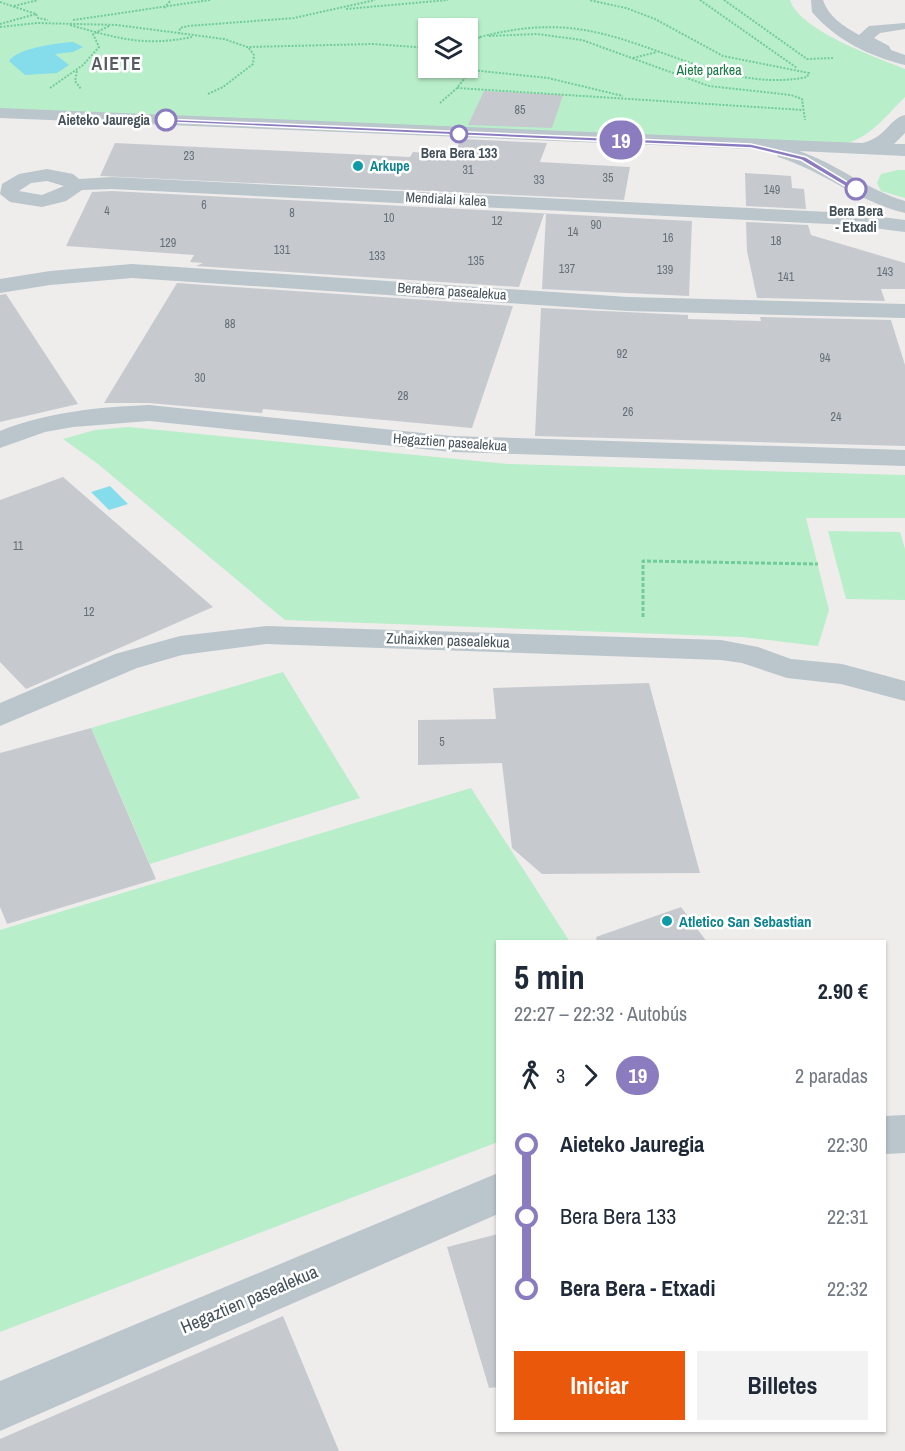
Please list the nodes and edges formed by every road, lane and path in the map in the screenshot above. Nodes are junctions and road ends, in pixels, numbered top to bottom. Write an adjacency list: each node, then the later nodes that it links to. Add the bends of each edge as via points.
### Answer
1 (38, 0): 11 (path)
2 (171, 0): 12 (path)
3 (210, 0): 12 (path)
4 (375, 0): 13 (path)
5 (448, 0): 13 (path)
6 (589, 0): 33 (path, via 655,19 723,56)
7 (700, 0): 33 (path)
8 (724, 0): 30 (path, via 807,59)
9 (816, 1): 15 (street); 31 (street, via 817,9 840,31 863,45)
10 (0, 2): 11 (path)
11 (13, 6): 14 (path)
12 (163, 8): 16 (path)
13 (330, 11): 21 (path, via 262,22 196,23 180,28)
14 (36, 14): 16 (path, via 43,20); 18 (path)
15 (834, 18): 19 (street); 24 (street)
16 (61, 22): 17 (path); 18 (path); 20 (path)
17 (117, 25): 20 (path); 21 (path)
18 (0, 26)
19 (902, 26): 24 (street, via 875,29)
20 (93, 34): 22 (path, via 158,43); 35 (path, via 99,47 94,54 77,71)
21 (179, 34): 22 (path)
22 (195, 36): 25 (path)
23 (480, 37): 27 (path, via 523,26 551,25 609,33); 29 (path, via 560,36)
24 (865, 38): 28 (street); 31 (street)
25 (248, 47): 26 (path, via 373,44); 40 (path, via 254,55 253,64 224,87 195,101 189,115)
26 (418, 47)
27 (658, 52): 29 (path); 33 (path, via 699,66 755,77 799,79)
28 (905, 52)
29 (632, 58): 37 (path, via 709,86 791,95 802,99)
30 (838, 58)
31 (905, 59)
32 (478, 71): 36 (path, via 574,83)
33 (808, 73)
34 (458, 88): 36 (path)
35 (45, 90)
36 (629, 98): 37 (path)
37 (803, 110): 41 (path)
38 (0, 113): 40 (street)
39 (905, 120): 44 (street, via 894,137 881,144)
40 (200, 122): 42 (street)
41 (809, 128)
42 (751, 146): 43 (street); 44 (street); 44 (street)
43 (901, 155): 44 (street)
44 (862, 168): 46 (street)
45 (9, 191): 47 (street, Mendialai kalea, via 39,200 60,197 74,185 103,182)
46 (905, 207)
47 (818, 218): 48 (street, Mendialai kalea); 49 (street, Mendialai kalea)
48 (905, 226)
49 (905, 243)
50 (0, 286): 51 (street, Berabera pasealekua, via 132,271 628,304)
51 (905, 311)
52 (0, 440): 53 (street, Hegaztien pasealekua, via 55,422 149,413 463,444)
53 (905, 458)
54 (818, 564): 55 (path, via 643,561)
55 (643, 621)
56 (905, 691): 57 (street, Zuhaixken pasealekua, via 842,674 787,668 721,650 266,635 180,646 126,661)
57 (0, 715)
58 (905, 1134): 59 (street)
59 (886, 1135)
60 (496, 1194): 61 (street, Hegaztien pasealekua)
61 (0, 1406)

